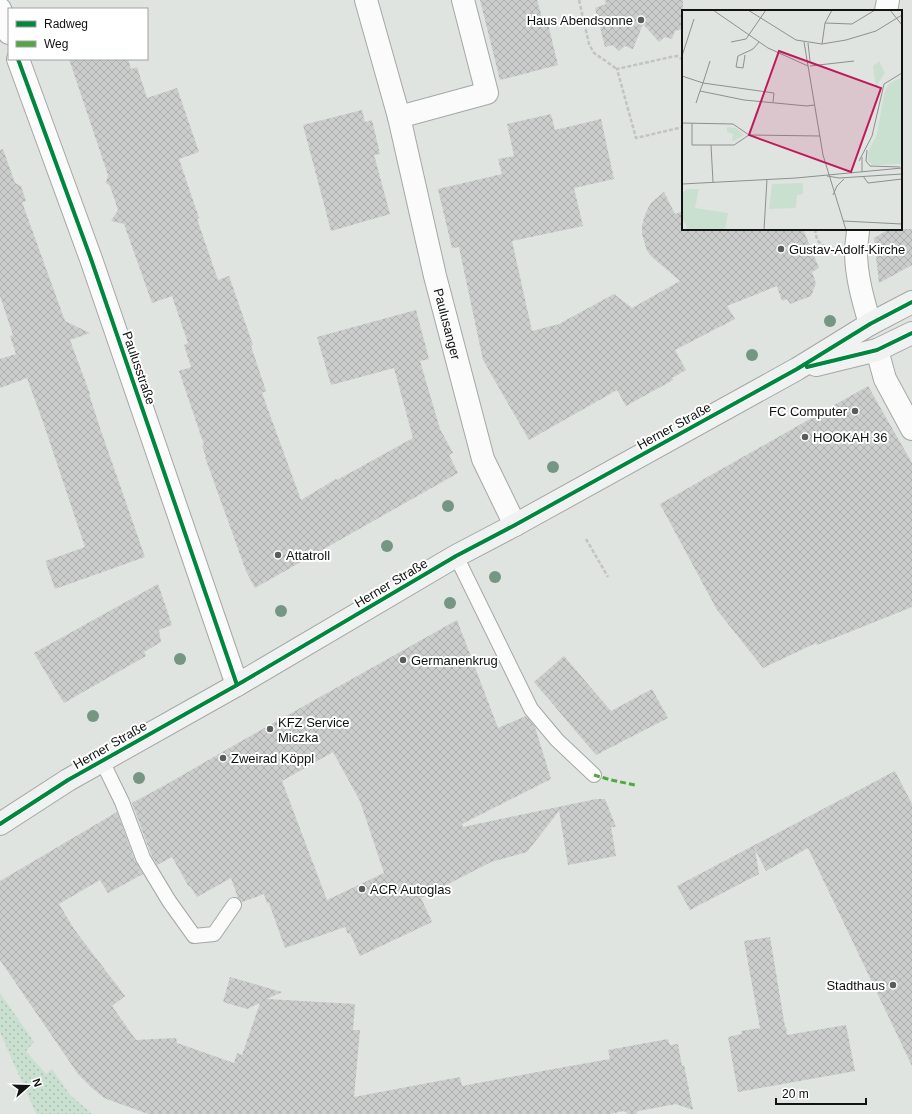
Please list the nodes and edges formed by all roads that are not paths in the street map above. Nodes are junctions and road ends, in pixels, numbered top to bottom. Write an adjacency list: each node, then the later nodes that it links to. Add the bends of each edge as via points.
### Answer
1 (366, 0): 8 (street, Paulusanger)
2 (463, 0): 8 (street, via 487,93)
3 (888, 0): 5 (street)
4 (0, 9): 6 (street)
5 (886, 10)
6 (8, 31)
7 (18, 60): 18 (street, Paulusstraße, via 91,259)
8 (398, 117): 16 (street, Paulusanger, via 434,276 483,458)
9 (858, 230): 11 (street, via 856,259 861,295)
10 (912, 302): 11 (main road, Herner Straße)
11 (870, 324): 14 (main road, Herner Straße)
12 (912, 333): 13 (main road, Herner Straße)
13 (877, 350): 14 (main road, Herner Straße); 15 (street, via 885,379)
14 (797, 369): 16 (main road, Herner Straße)
15 (912, 429)
16 (515, 525): 17 (main road, Herner Straße)
17 (456, 556): 18 (main road, Herner Straße); 20 (lane, via 532,709 557,740)
18 (237, 685): 19 (main road, Herner Straße)
19 (102, 761): 21 (main road, Herner Straße); 22 (lane, via 122,802 143,858 194,936 214,934)
20 (594, 774)
21 (0, 824)
22 (234, 906)

